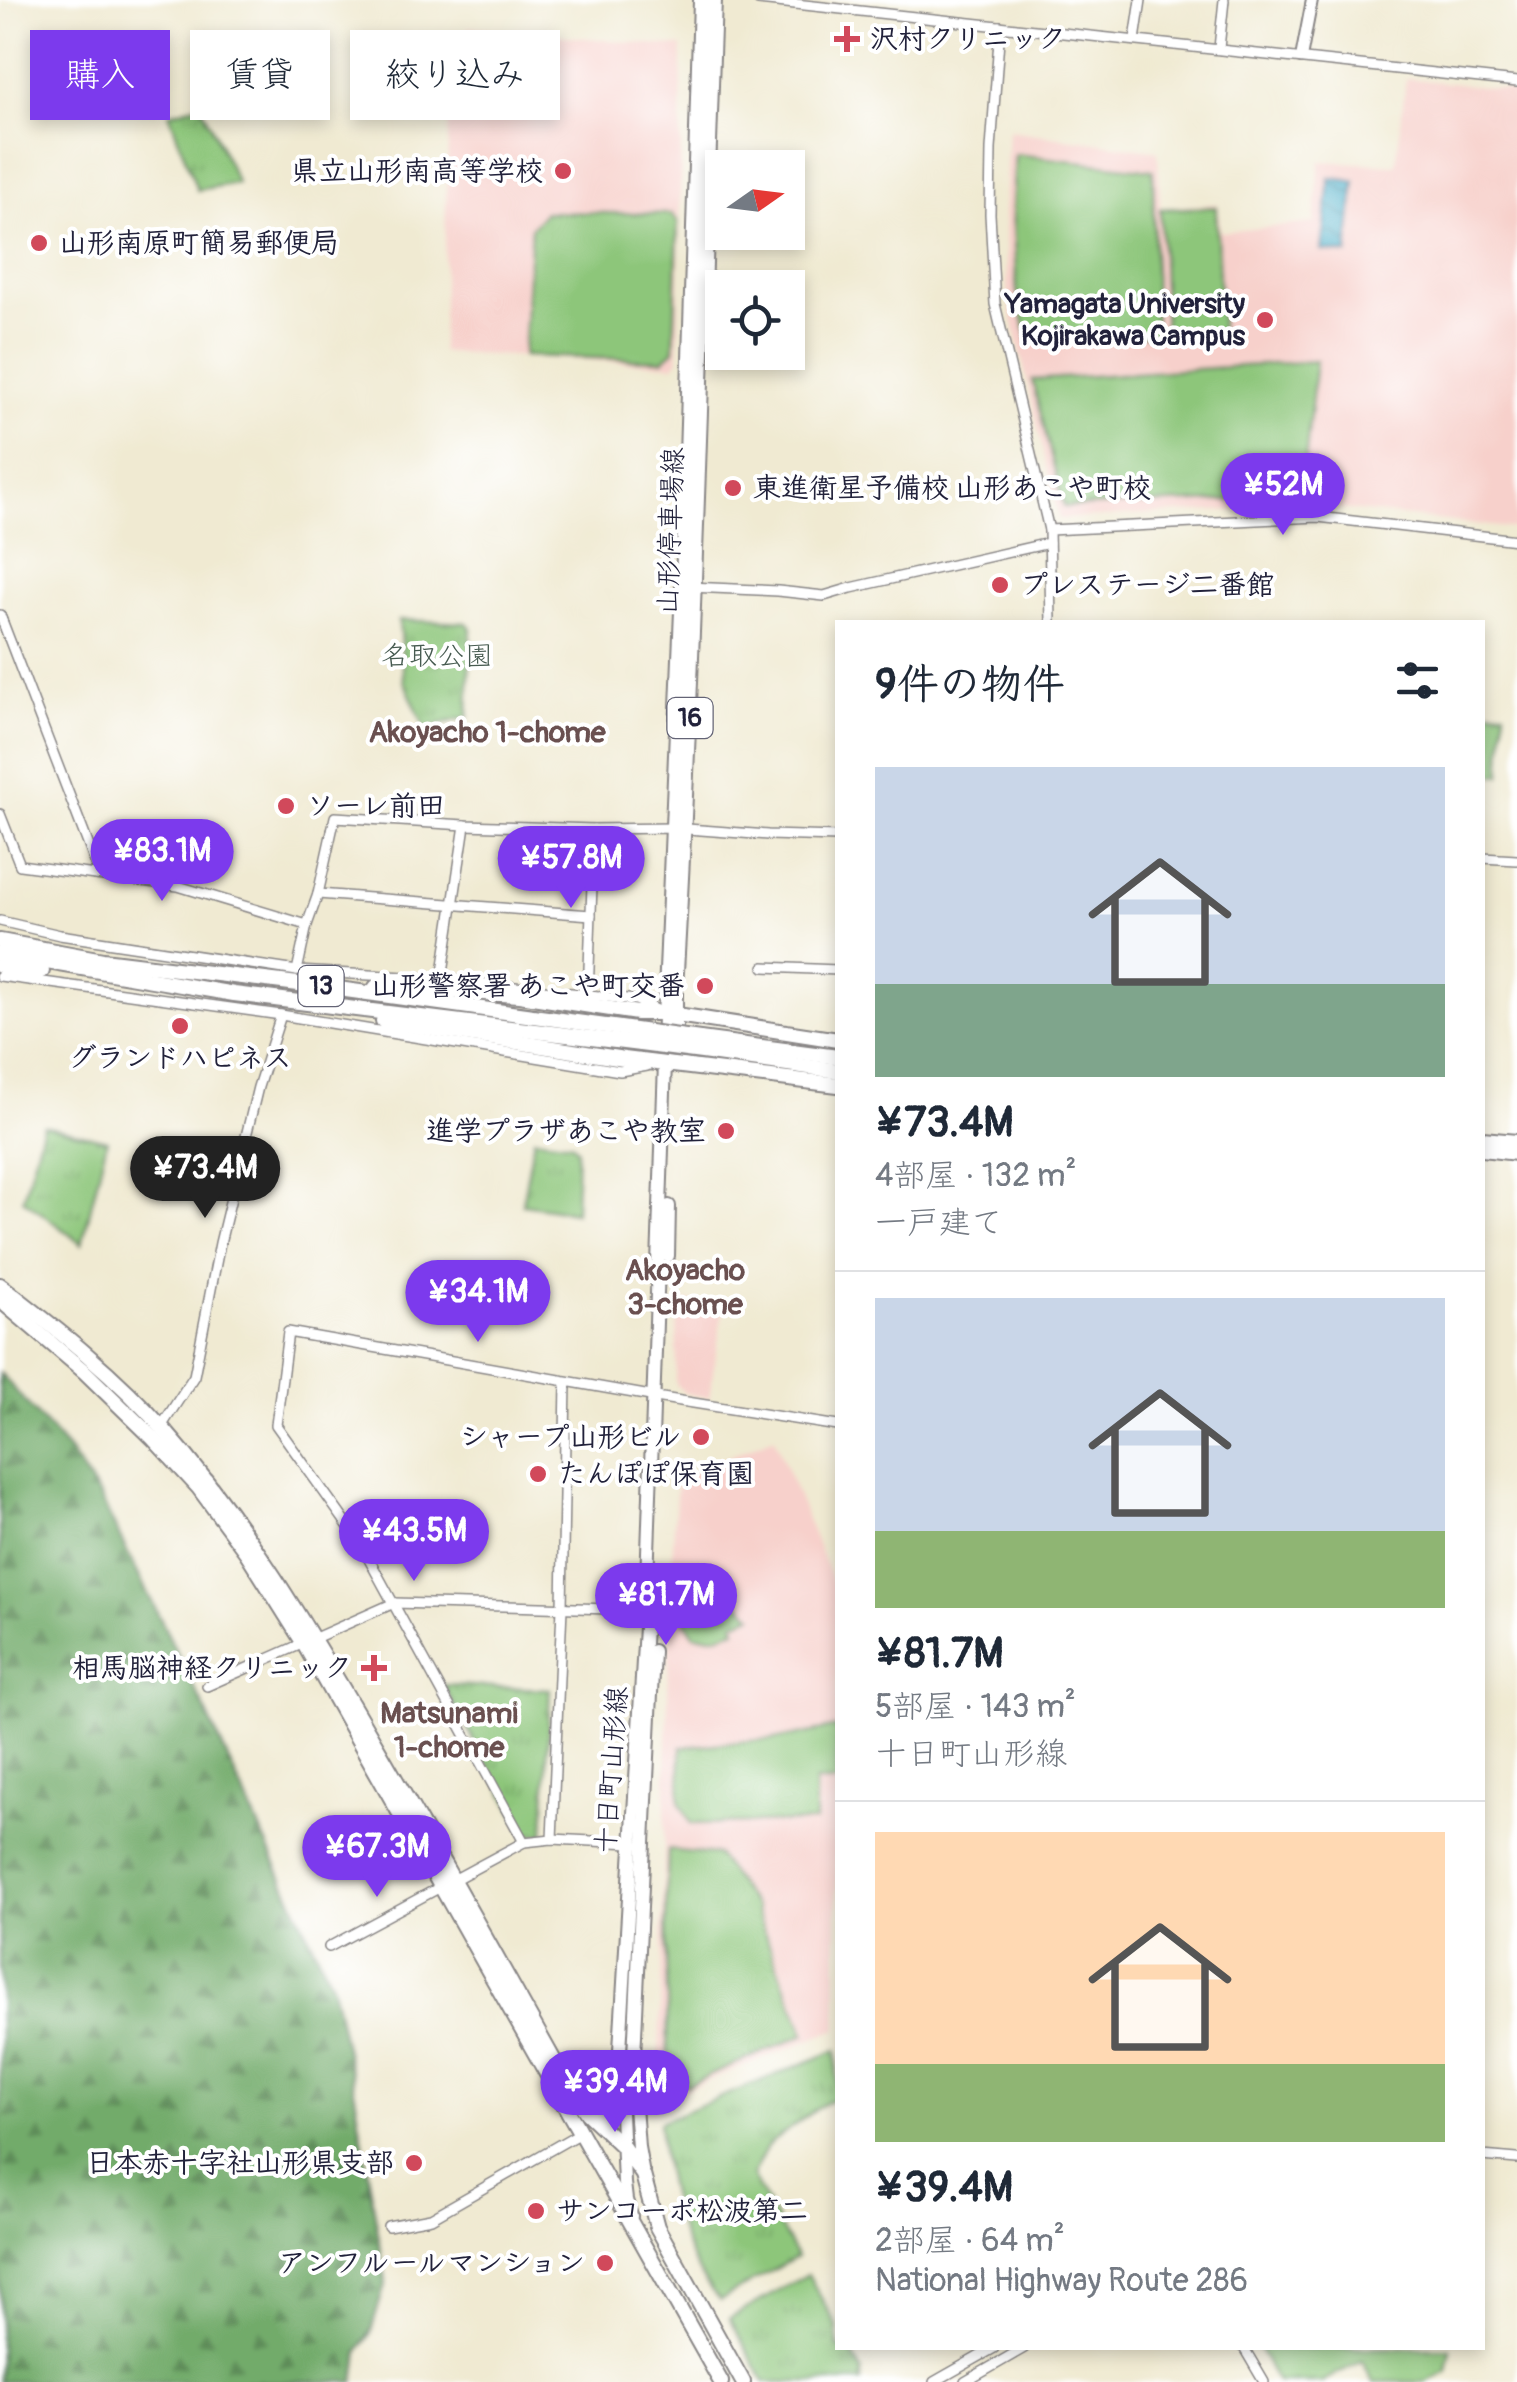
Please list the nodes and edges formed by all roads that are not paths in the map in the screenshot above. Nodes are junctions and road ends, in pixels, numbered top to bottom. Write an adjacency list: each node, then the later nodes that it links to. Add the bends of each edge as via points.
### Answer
1 (701, 0): 15 (main road, 山形停車場線 / 16)
2 (714, 0): 15 (main road, 山形停車場線 / 16)
3 (758, 0): 7 (street)
4 (1141, 0): 8 (street)
5 (1224, 0): 9 (street)
6 (1312, 0): 10 (street)
7 (1000, 26): 8 (street); 12 (street, via 991,149 994,304)
8 (1135, 40): 9 (street)
9 (1219, 48): 10 (street)
10 (1301, 58): 11 (street)
11 (1517, 82)
12 (1049, 530): 13 (street, via 1318,517); 14 (street)
13 (1517, 540)
14 (1049, 543): 15 (street, via 824,596); 17 (street)
15 (689, 588): 21 (main road, 山形停車場線 / 16)
16 (0, 615): 25 (street)
17 (1052, 620)
18 (0, 814): 25 (street, via 20,865)
19 (465, 825): 20 (street); 26 (street, via 335,818); 27 (street)
20 (594, 828): 21 (street); 28 (street)
21 (679, 828): 22 (street); 44 (main road, 山形停車場線 / 16)
22 (835, 837)
23 (1485, 858): 24 (street)
24 (1517, 860)
25 (100, 875): 30 (street, via 178,886)
26 (318, 894): 27 (street); 30 (street)
27 (454, 905): 28 (street); 40 (street)
28 (590, 915): 42 (street)
29 (0, 921): 37 (street)
30 (307, 925): 37 (street)
31 (0, 932): 36 (main road)
32 (0, 940): 36 (main road, 13)
33 (0, 954): 36 (main road, 13)
34 (0, 965): 36 (main road)
35 (764, 966): 38 (street)
36 (105, 967): 41 (main road, 13); 43 (main road, 13, via 234,994)
37 (297, 970): 40 (street)
38 (835, 970)
39 (0, 976): 45 (street)
40 (442, 979): 42 (street)
41 (330, 988): 44 (main road, via 519,995); 46 (main road, 13)
42 (588, 996): 44 (street, via 636,1000)
43 (323, 1004): 46 (main road, 13); 50 (main road, via 385,1022)
44 (670, 1014): 47 (main road); 50 (main road, 山形停車場線 / 16)
45 (280, 1015): 50 (street, via 620,1071); 62 (street, via 224,1226 194,1376)
46 (641, 1038): 48 (main road, 13, bridge)
47 (835, 1040)
48 (701, 1046): 49 (main road, 13); 51 (main road, 13)
49 (835, 1057)
50 (669, 1063): 52 (main road); 60 (main road, 十日町山形線)
51 (835, 1070)
52 (835, 1085)
53 (1485, 1139): 54 (main road)
54 (1517, 1142)
55 (1485, 1149): 56 (main road)
56 (1517, 1153)
57 (0, 1284): 62 (main road, via 98,1362)
58 (0, 1300): 62 (main road)
59 (566, 1382): 60 (street); 63 (street, via 288,1332 276,1425 359,1541); 64 (street)
60 (658, 1398): 61 (street); 65 (main road, 十日町山形線); 79 (main road, 十日町山形線, via 632,2078)
61 (835, 1426)
62 (157, 1432): 66 (main road)
63 (394, 1603): 64 (street); 66 (street); 69 (street)
64 (562, 1608): 65 (street); 68 (street)
65 (646, 1610): 70 (main road, 十日町山形線)
66 (308, 1640): 67 (street); 71 (main road)
67 (207, 1686)
68 (552, 1839): 69 (street); 70 (street)
69 (524, 1842): 71 (street)
70 (632, 1843): 73 (main road, 十日町山形線)
71 (448, 1884): 72 (street); 74 (main road); 75 (main road)
72 (329, 1947)
73 (622, 2099): 74 (main road, via 608,2116); 76 (main road, 十日町山形線)
74 (588, 2113): 76 (main road)
75 (580, 2133): 80 (street, via 432,2218); 81 (main road)
76 (623, 2147): 79 (main road); 81 (main road, 十日町山形線, via 626,2200)
77 (1485, 2156): 78 (street)
78 (1517, 2159)
79 (643, 2175): 86 (main road, via 657,2227)
80 (388, 2226)
81 (639, 2237): 85 (main road)
82 (990, 2350): 87 (street)
83 (1021, 2350): 88 (street)
84 (1245, 2350): 89 (street)
85 (721, 2382)
86 (743, 2382)
87 (934, 2382)
88 (965, 2382)
89 (1264, 2382)

